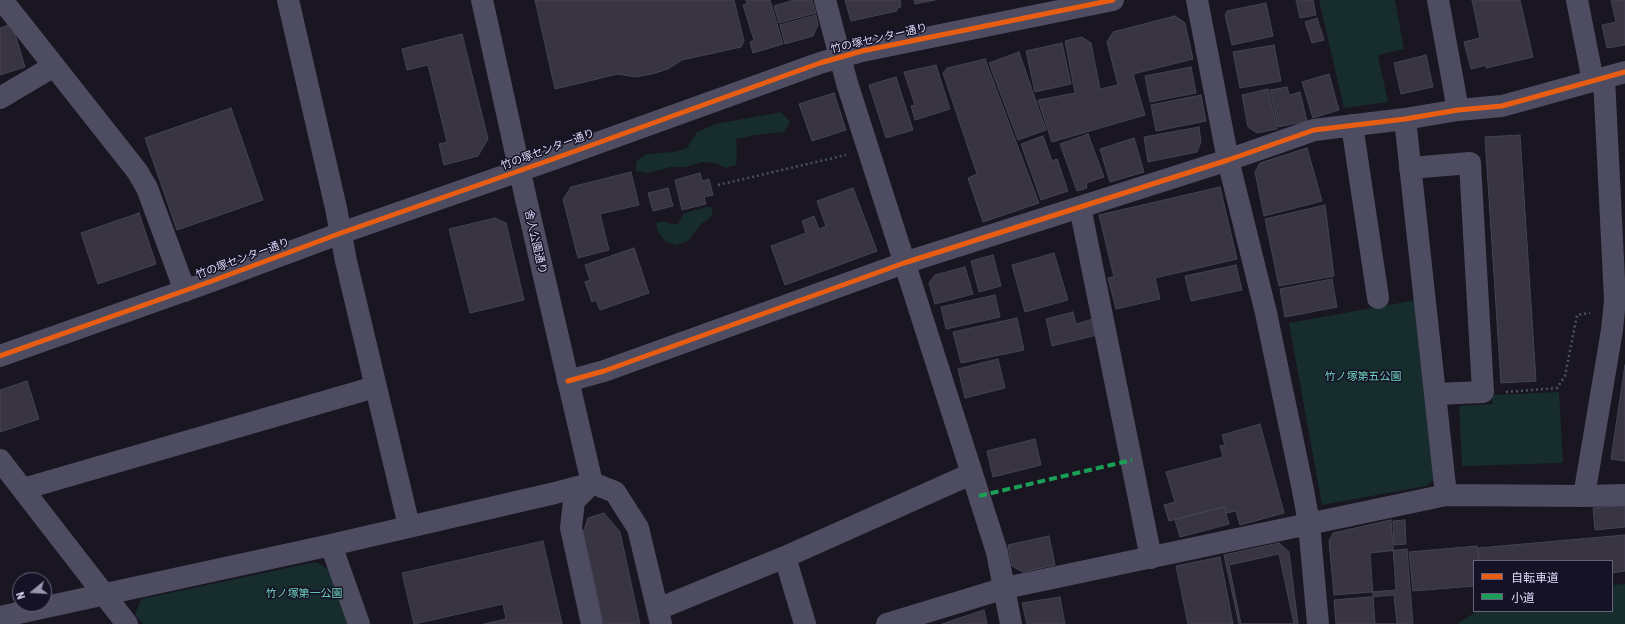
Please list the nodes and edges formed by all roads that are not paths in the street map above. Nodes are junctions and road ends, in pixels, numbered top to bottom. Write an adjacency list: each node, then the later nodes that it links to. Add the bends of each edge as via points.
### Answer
1 (2, 0): 10 (street)
2 (288, 0): 21 (street)
3 (482, 0): 19 (street, 舎人公園通り)
4 (825, 0): 9 (street)
5 (1113, 0): 9 (street, 竹の塚センター通り)
6 (1197, 0): 17 (street)
7 (1438, 0): 14 (street)
8 (1577, 0): 12 (street)
9 (841, 57): 19 (street, 竹の塚センター通り); 22 (street, via 846,83)
10 (54, 66): 13 (street); 23 (street, via 137,171 147,188)
11 (1625, 72): 12 (street)
12 (1599, 79): 14 (street, via 1502,106); 35 (street, via 1615,300)
13 (0, 98)
14 (1458, 110): 15 (street)
15 (1405, 119): 16 (street); 18 (street)
16 (1352, 125): 17 (street, via 1314,130); 24 (street)
17 (1228, 160): 20 (street); 36 (street, via 1266,313)
18 (1410, 168): 28 (street); 28 (street, via 1470,163 1483,392)
19 (520, 170): 21 (street, 竹の塚センター通り); 26 (street, 舎人公園通り)
20 (1080, 207): 22 (street); 40 (street)
21 (341, 233): 23 (street, 竹の塚センター通り); 27 (street)
22 (904, 263): 26 (street, via 604,371); 30 (street)
23 (185, 291): 25 (street, 竹の塚センター通り)
24 (1378, 298)
25 (0, 356)
26 (568, 381): 31 (street, 舎人公園通り)
27 (375, 387): 32 (street); 37 (street)
28 (1435, 394): 33 (street)
29 (0, 460): 32 (street)
30 (971, 474): 39 (street); 41 (street, via 997,552)
31 (592, 483): 37 (street); 44 (street, via 615,492 638,528); 47 (street, via 574,501 571,528)
32 (23, 489): 42 (street)
33 (1446, 495): 35 (street); 36 (street)
34 (1625, 495): 35 (street)
35 (1584, 496)
36 (1308, 524): 40 (street); 51 (street)
37 (408, 526): 38 (street)
38 (331, 545): 42 (street); 46 (street)
39 (785, 557): 44 (street); 48 (street)
40 (1151, 558): 41 (street)
41 (1005, 588): 49 (street); 50 (street)
42 (105, 594): 43 (street); 45 (street)
43 (0, 617)
44 (659, 617)
45 (128, 624)
46 (359, 624)
47 (592, 624)
48 (805, 624)
49 (887, 624)
50 (1011, 624)
51 (1318, 624)

